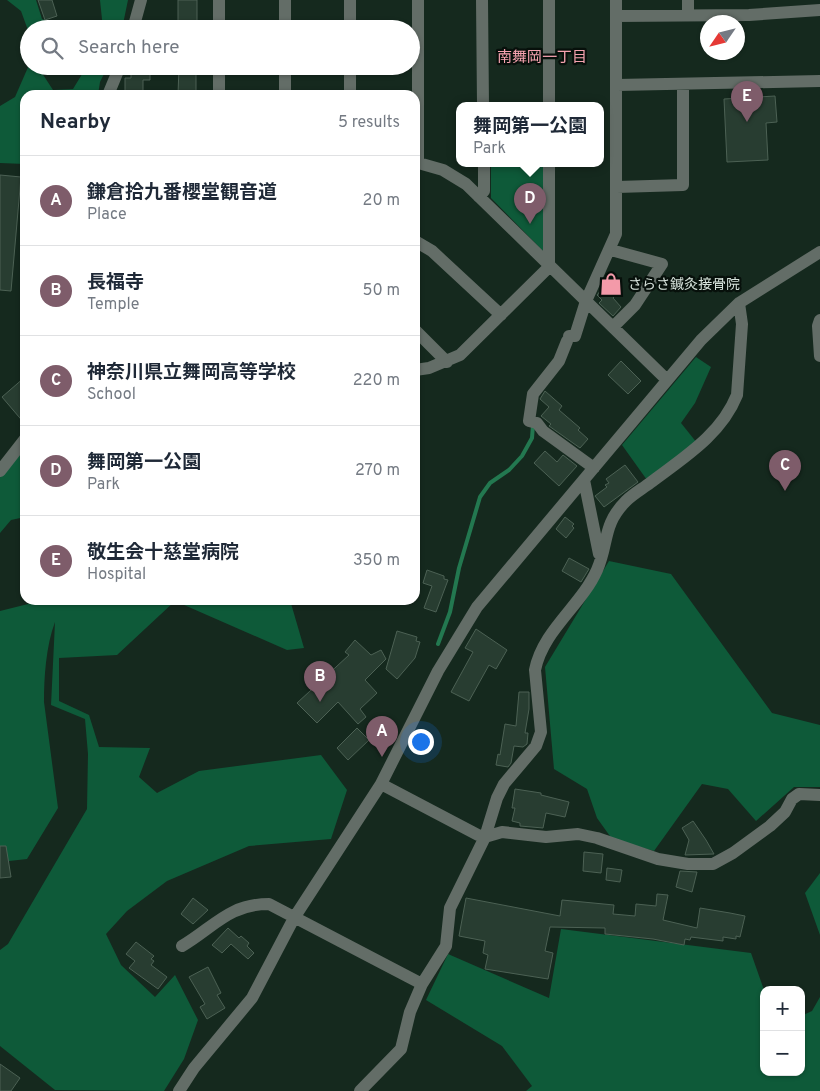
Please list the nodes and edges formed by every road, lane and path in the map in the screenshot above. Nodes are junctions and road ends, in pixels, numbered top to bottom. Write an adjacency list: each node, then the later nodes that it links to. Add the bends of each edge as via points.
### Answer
1 (141, 0): 13 (street)
2 (219, 0): 14 (street)
3 (285, 0): 15 (street)
4 (350, 0): 16 (street)
5 (418, 0): 17 (street)
6 (482, 0): 31 (street)
7 (549, 0): 32 (street)
8 (616, 0): 12 (street)
9 (688, 0): 11 (street)
10 (820, 10): 11 (street)
11 (688, 15): 12 (street)
12 (616, 16): 25 (street)
13 (135, 20)
14 (219, 20)
15 (285, 20)
16 (350, 20)
17 (418, 20)
18 (116, 75): 26 (street)
19 (219, 75): 27 (street)
20 (285, 75): 28 (street)
21 (350, 75): 29 (street)
22 (417, 75): 30 (street)
23 (820, 81): 24 (street)
24 (683, 84): 25 (street); 36 (street, via 683,185)
25 (617, 85): 36 (street)
26 (110, 90)
27 (219, 90)
28 (285, 90)
29 (350, 90)
30 (417, 90)
31 (484, 102)
32 (549, 102)
33 (420, 163): 37 (street, via 443,170 466,184)
34 (484, 167): 37 (street, via 484,191)
35 (549, 167): 41 (street)
36 (617, 187): 39 (street, via 616,234)
37 (479, 197): 41 (street)
38 (420, 243): 44 (street)
39 (611, 250): 42 (street); 46 (street, via 662,264 635,305)
40 (820, 252): 43 (street)
41 (549, 267): 42 (street); 44 (street)
42 (586, 301): 46 (street); 53 (street, via 559,361 533,394 529,421 537,423 543,431)
43 (739, 303): 51 (street); 56 (street, via 742,324 737,395 733,405 697,448 626,501 609,522)
44 (500, 315): 49 (street, via 460,355)
45 (820, 320): 48 (street)
46 (613, 326): 51 (street)
47 (420, 335): 49 (street)
48 (820, 356)
49 (448, 362): 50 (street)
50 (420, 369)
51 (666, 379): 53 (street)
52 (20, 445): 54 (street)
53 (594, 468): 55 (street)
54 (0, 471)
55 (584, 480): 56 (street); 57 (street, via 477,606 438,671)
56 (600, 559): 59 (street, via 577,604 549,637 537,662 541,732 536,746 504,784)
57 (381, 784): 59 (street); 60 (street)
58 (820, 795): 59 (street, via 799,794 792,798 785,812 770,826 713,864 658,859 578,834 546,837 502,832)
59 (485, 837): 62 (street, via 450,908 446,946)
60 (294, 918): 61 (street, via 269,904 246,906 227,914); 62 (street); 63 (street, via 252,998)
61 (182, 946)
62 (422, 984): 64 (street, via 410,1012 401,1049)
63 (179, 1091)
64 (360, 1091)

